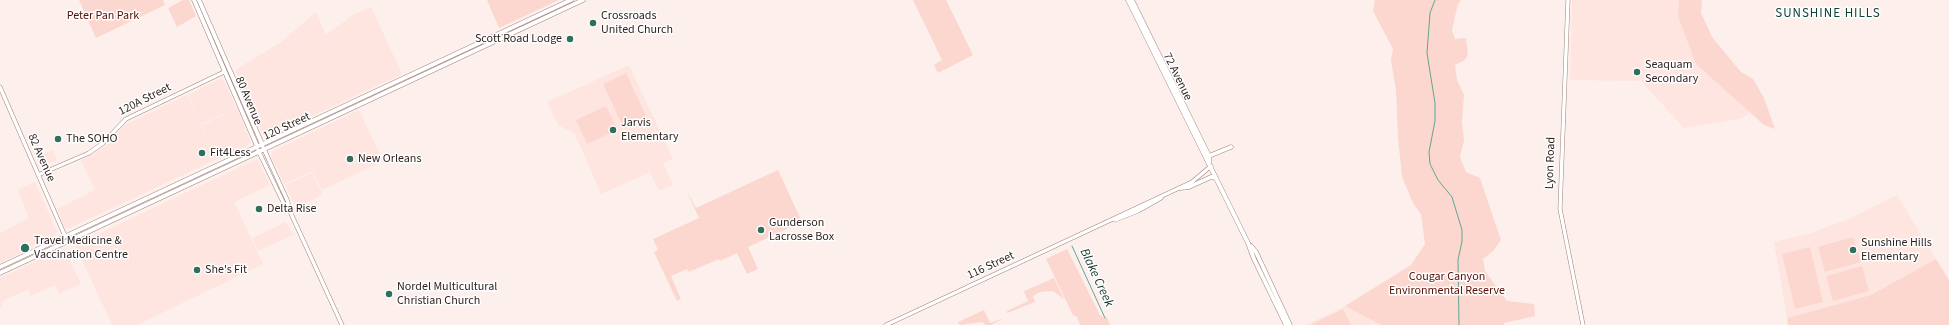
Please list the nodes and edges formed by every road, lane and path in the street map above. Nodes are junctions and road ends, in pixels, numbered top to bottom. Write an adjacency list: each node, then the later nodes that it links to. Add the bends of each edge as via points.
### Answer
1 (195, 0): 8 (main road, via 203,17); 9 (main road, 80 Avenue)
2 (199, 0): 8 (main road, 80 Avenue)
3 (571, 0): 10 (main road, 120 Street)
4 (583, 0): 12 (main road, 120 Street)
5 (1128, 0): 25 (main road, 72 Avenue)
6 (1132, 0): 24 (main road, 72 Avenue)
7 (1568, 0): 42 (street, Lyon Road, via 1560,209)
8 (208, 20): 11 (main road, 80 Avenue)
9 (203, 21): 11 (main road); 14 (main road, 80 Avenue)
10 (498, 35): 12 (main road); 13 (main road, 120 Street)
11 (215, 36): 19 (main road, 80 Avenue)
12 (484, 47): 16 (main road, 120 Street)
13 (442, 61): 15 (main road, 120 Street); 16 (main road)
14 (224, 72): 20 (main road, 80 Avenue); 26 (street, 120A Street, via 126,119 103,143)
15 (419, 72): 18 (main road); 19 (main road, 120 Street)
16 (423, 75): 18 (main road, 120 Street)
17 (0, 86): 26 (street, 82 Avenue)
18 (401, 86): 22 (main road, 120 Street)
19 (262, 144): 20 (main road, 120 Street); 22 (street, 80 Avenue)
20 (257, 146): 23 (street, 80 Avenue); 28 (main road, 120 Street)
21 (1231, 147): 24 (main road)
22 (264, 149): 23 (main road, 120 Street); 33 (street, 80 Avenue)
23 (259, 151): 31 (main road, 120 Street); 33 (street, 80 Avenue, via 284,204)
24 (1209, 156): 25 (main road, 72 Avenue)
25 (1210, 164): 27 (main road, 72 Avenue); 29 (street, 116 Street, via 1198,179)
26 (38, 175): 34 (street, 82 Avenue)
27 (1216, 178): 29 (main road, via 1211,177 1189,187); 35 (main road, 72 Avenue)
28 (169, 188): 30 (main road, 120 Street); 31 (main road)
29 (1180, 188): 39 (street, 116 Street, via 1138,211 1104,224)
30 (154, 195): 32 (main road); 34 (main road, 120 Street)
31 (162, 197): 32 (main road, 120 Street)
32 (146, 204): 37 (main road, 120 Street)
33 (288, 207): 38 (street, 80 Avenue)
34 (65, 236): 36 (main road, 120 Street)
35 (1248, 243): 40 (main road, 72 Avenue); 41 (main road, 72 Avenue, via 1256,252)
36 (0, 267)
37 (0, 272)
38 (342, 325)
39 (886, 325)
40 (1286, 325)
41 (1290, 325)
42 (1583, 325)

